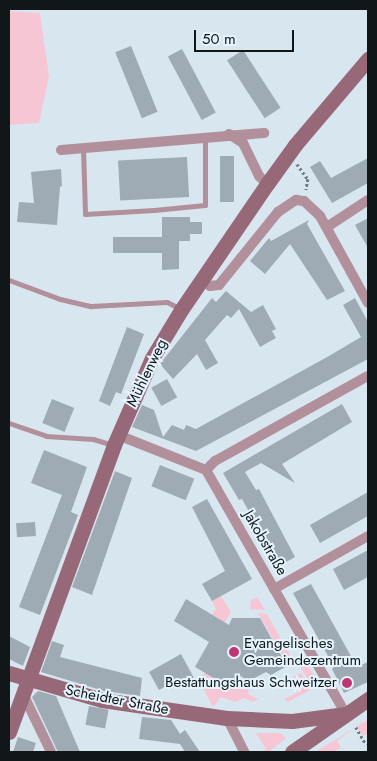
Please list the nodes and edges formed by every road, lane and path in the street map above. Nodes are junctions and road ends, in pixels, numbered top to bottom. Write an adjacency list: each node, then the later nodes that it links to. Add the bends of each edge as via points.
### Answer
1 (368, 59): 8 (street, Mühlenweg)
2 (264, 133): 3 (street)
3 (229, 134): 4 (street); 8 (street, via 242,143)
4 (206, 136): 5 (street); 5 (lane, via 205,205 85,214)
5 (83, 149): 6 (street)
6 (62, 150)
7 (296, 163): 10 (path, via 308,179)
8 (266, 184): 13 (street, Mühlenweg)
9 (368, 200): 11 (street)
10 (304, 201): 11 (street, via 313,207); 13 (street, via 296,200 278,212 219,285 210,286)
11 (327, 227): 14 (street)
12 (9, 280): 15 (lane, via 60,299 91,306 167,302)
13 (202, 280): 15 (street, Mühlenweg)
14 (368, 303)
15 (181, 310): 18 (street, Mühlenweg, via 152,358)
16 (368, 376): 19 (street, via 215,461)
17 (9, 423): 18 (lane, via 46,436)
18 (116, 440): 19 (street); 23 (street, Mühlenweg)
19 (206, 470): 21 (street, Jakobstraße)
20 (368, 536): 21 (street)
21 (274, 588): 25 (street, Jakobstraße)
22 (9, 673): 23 (street, Scheidter Straße)
23 (25, 687): 26 (street, Scheidter Straße, via 130,706); 28 (street, Mühlenweg); 30 (street)
24 (368, 699): 25 (street)
25 (346, 714): 26 (street, Scheidter Straße, via 292,721); 32 (street)
26 (227, 718): 31 (street)
27 (356, 727): 29 (path)
28 (9, 732)
29 (366, 744)
30 (51, 752)
31 (244, 752)
32 (292, 752)

